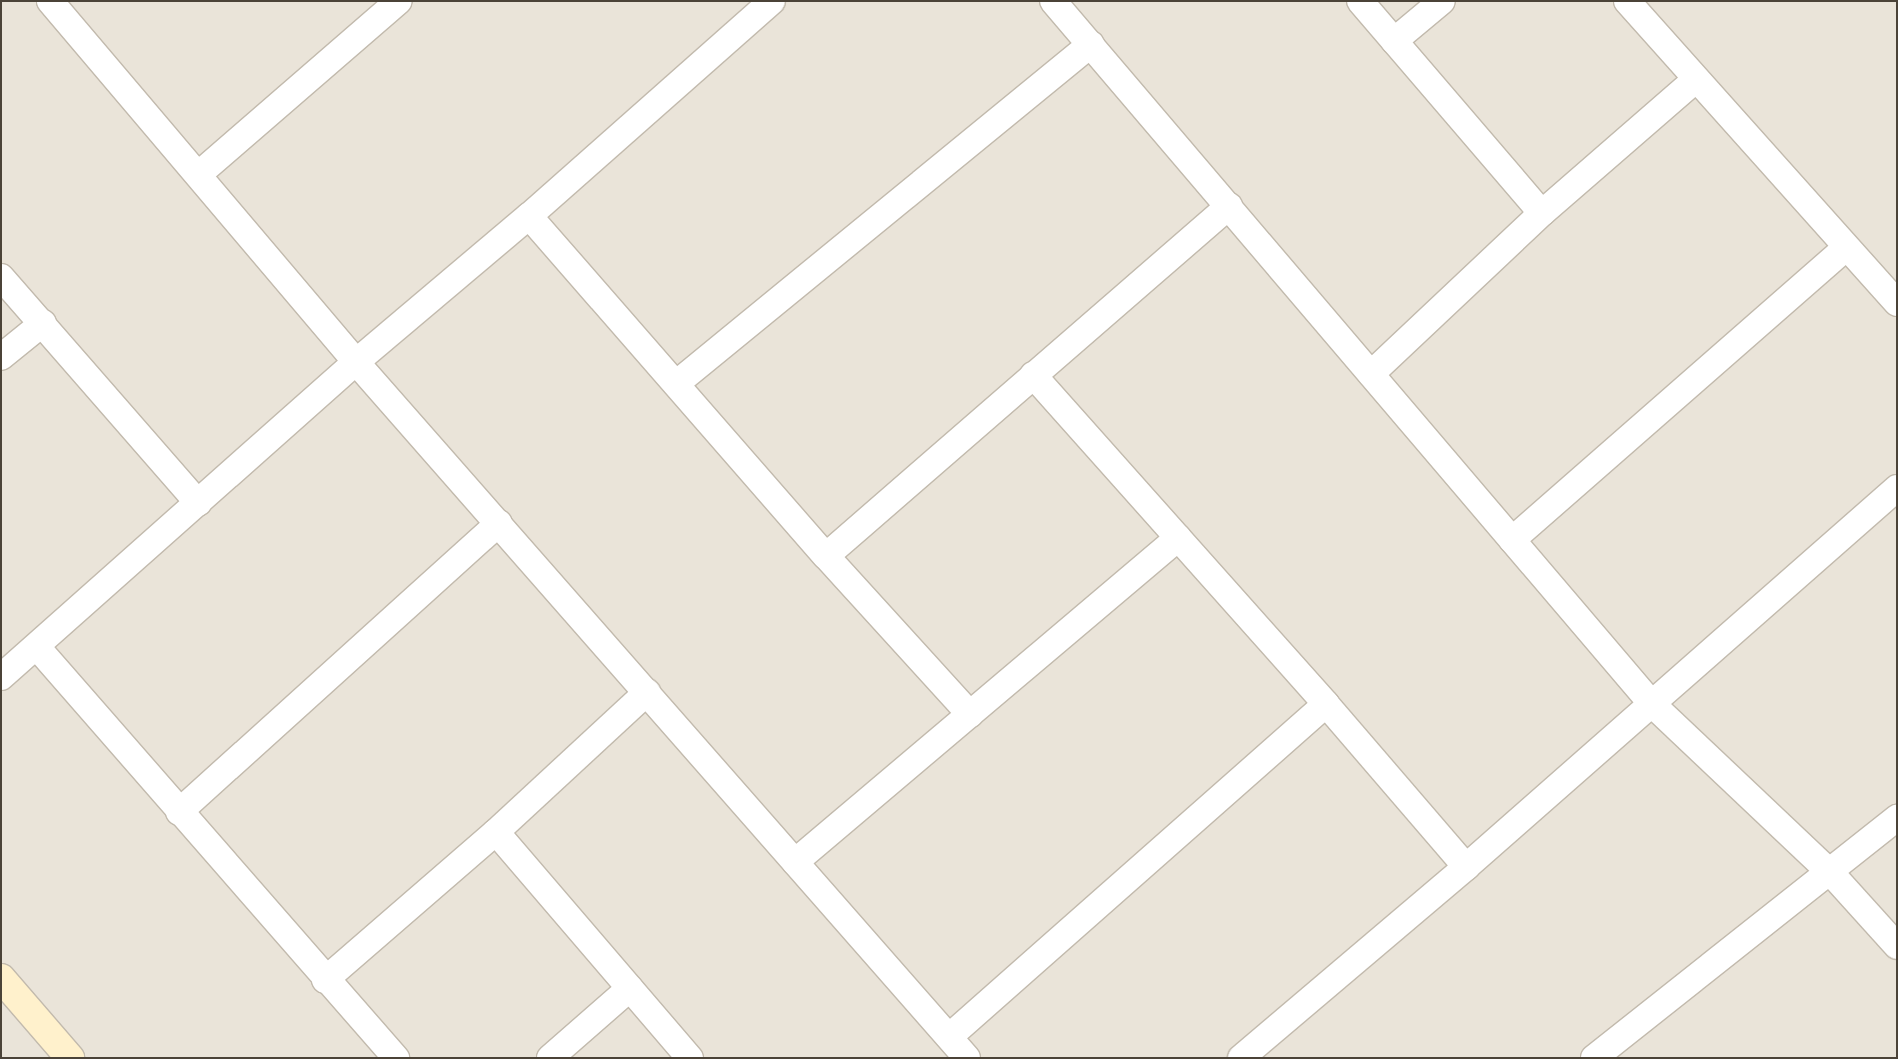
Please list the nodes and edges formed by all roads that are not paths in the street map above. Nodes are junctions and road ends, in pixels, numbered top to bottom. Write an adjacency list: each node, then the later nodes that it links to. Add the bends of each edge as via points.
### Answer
1 (399, 1): 11 (street)
2 (1053, 1): 9 (street)
3 (1360, 1): 8 (street)
4 (1442, 1): 8 (street)
5 (1627, 1): 10 (street)
6 (57, 4): 11 (street)
7 (755, 7): 14 (street)
8 (1394, 41): 13 (street)
9 (1091, 44): 12 (street); 23 (street)
10 (1694, 80): 13 (street); 15 (street)
11 (199, 174): 20 (street)
12 (1229, 206): 21 (street); 22 (street)
13 (1542, 213): 22 (street)
14 (528, 216): 20 (street); 23 (street)
15 (1846, 248): 17 (street); 28 (street)
16 (1, 277): 18 (street)
17 (1897, 303)
18 (43, 323): 19 (street); 25 (street)
19 (1, 357)
20 (356, 362): 25 (street); 26 (street)
21 (1033, 374): 27 (street); 29 (street)
22 (1371, 374): 28 (street)
23 (677, 383): 29 (street)
24 (1897, 488): 34 (street)
25 (198, 502): 30 (street)
26 (499, 523): 32 (street); 36 (street)
27 (1178, 538): 33 (street); 35 (street)
28 (1512, 540): 34 (street)
29 (826, 556): 35 (street)
30 (37, 646): 31 (street); 36 (street)
31 (1, 677)
32 (647, 692): 38 (street); 39 (street)
33 (1326, 704): 40 (street); 46 (street)
34 (1652, 704): 40 (street); 41 (street)
35 (970, 714): 39 (street)
36 (179, 812): 44 (street)
37 (1897, 818): 41 (street)
38 (496, 832): 44 (street); 45 (street)
39 (795, 862): 46 (street)
40 (1466, 867): 52 (street)
41 (1831, 873): 42 (street); 53 (street)
42 (1897, 946)
43 (1, 978): 47 (street)
44 (325, 980): 48 (street)
45 (630, 988): 49 (street); 50 (street)
46 (949, 1037): 51 (street)
47 (70, 1058)
48 (396, 1058)
49 (550, 1058)
50 (690, 1058)
51 (967, 1058)
52 (1241, 1058)
53 (1594, 1058)

